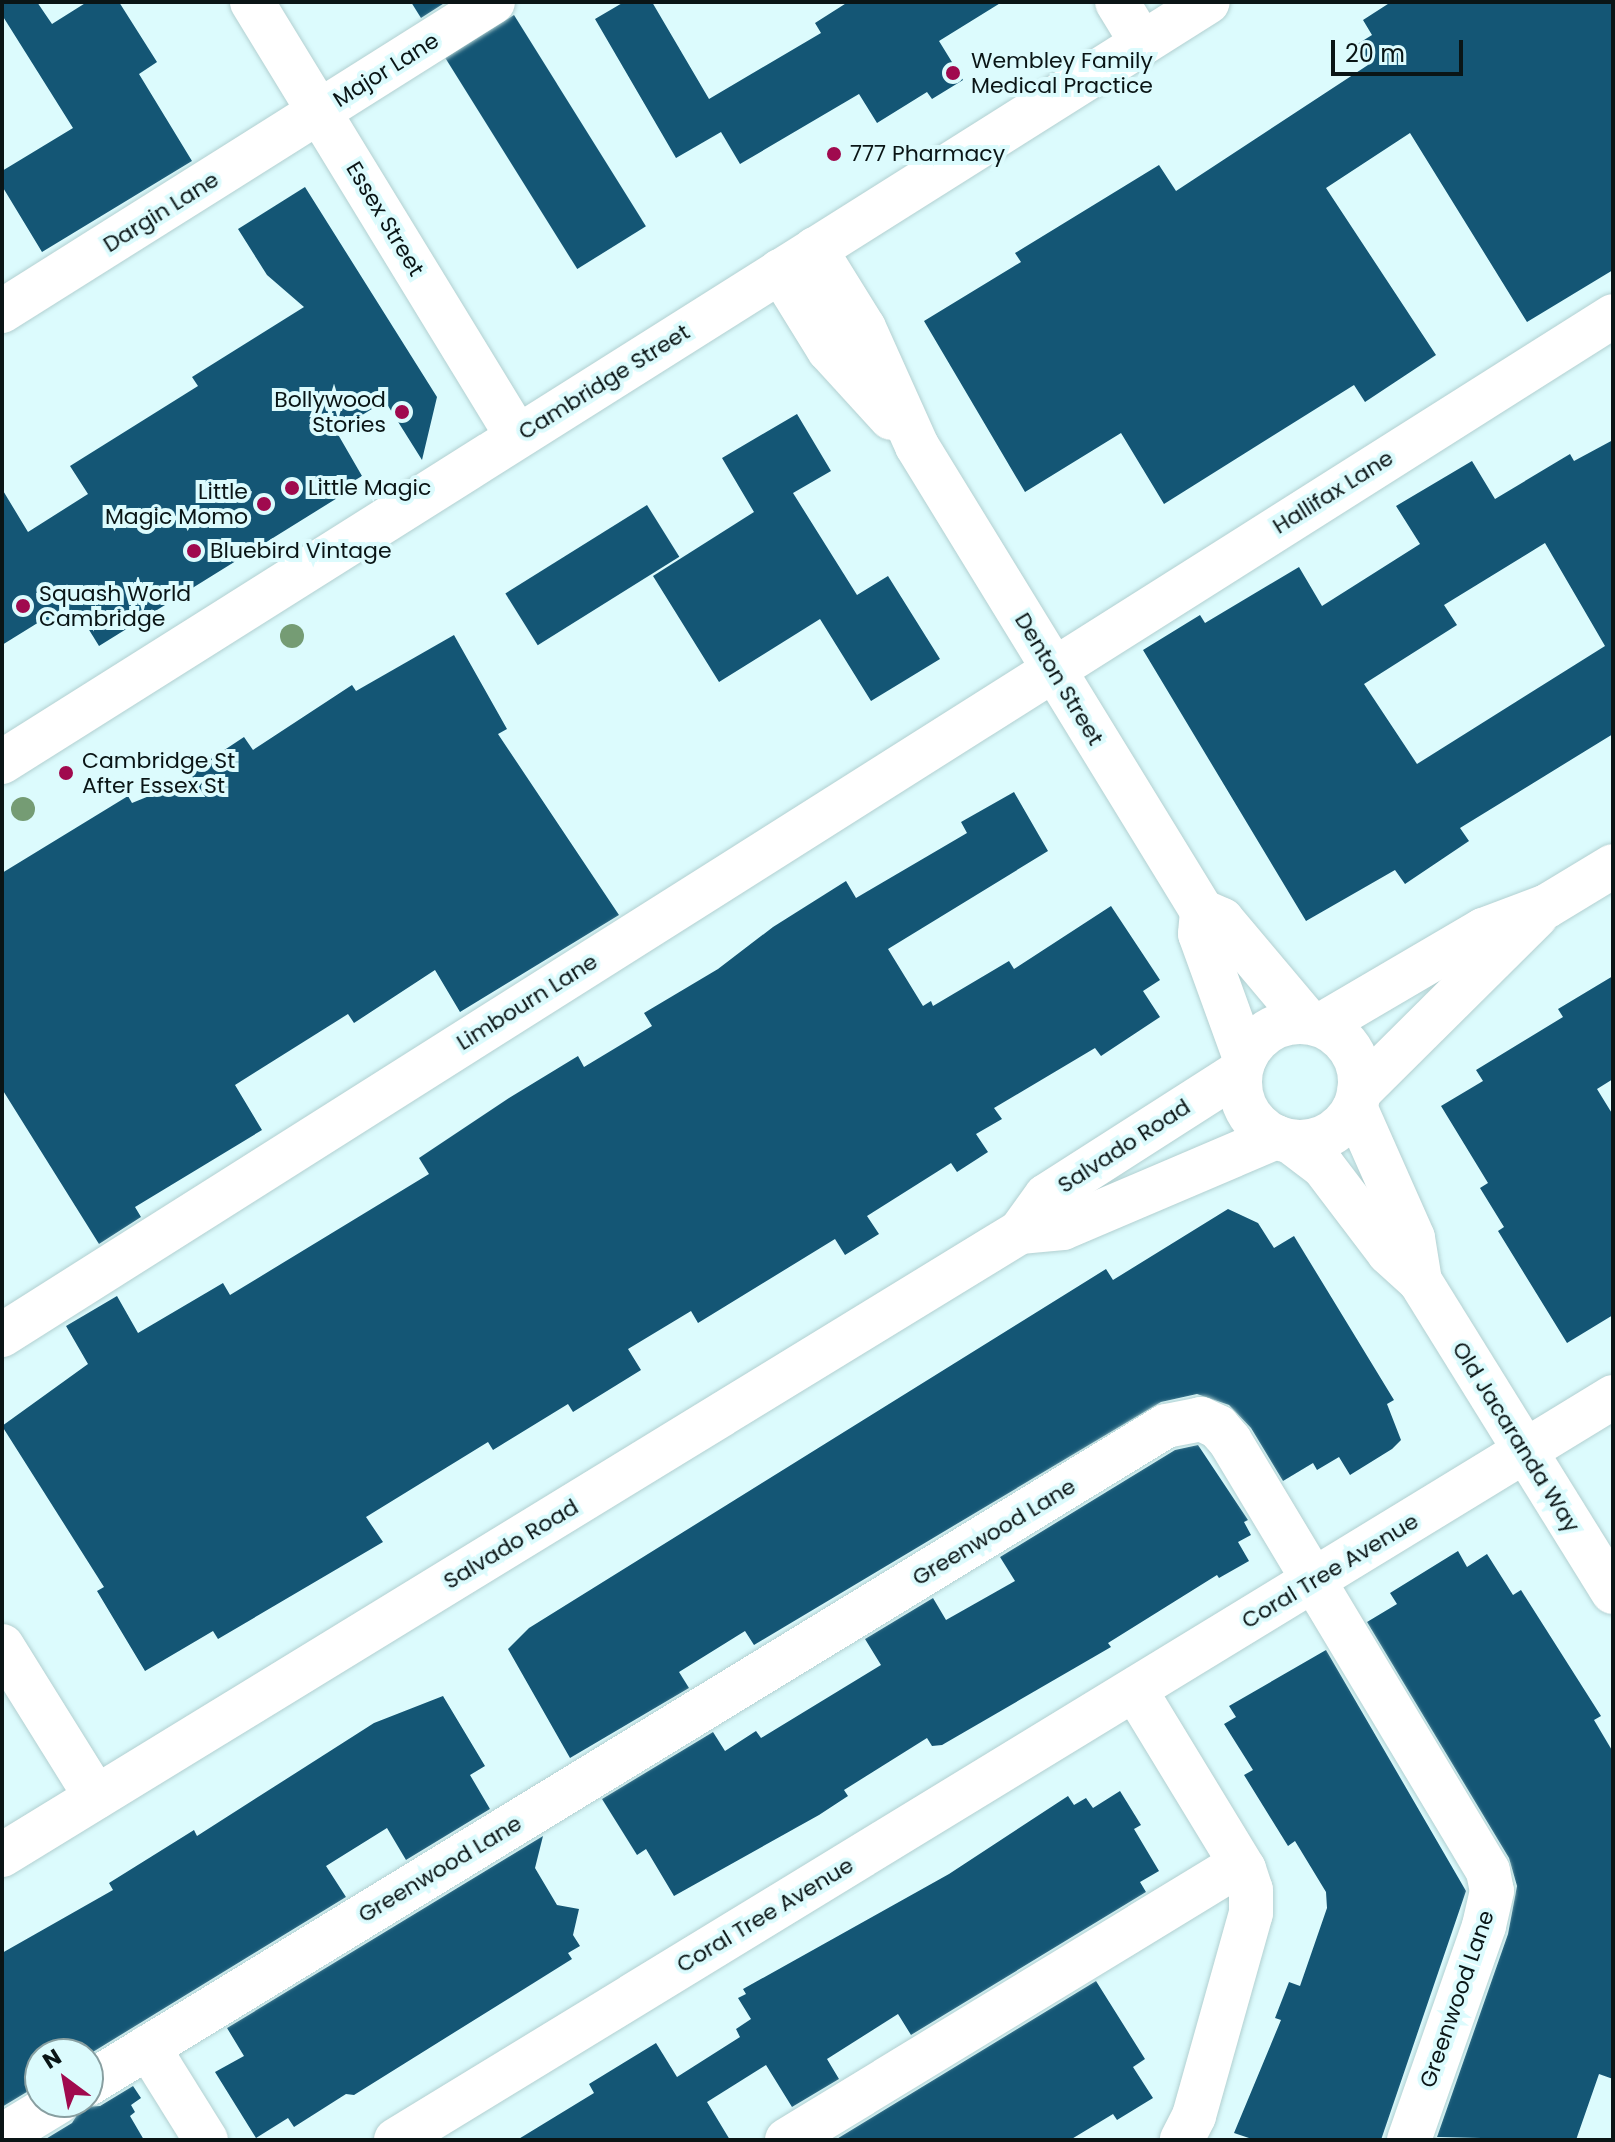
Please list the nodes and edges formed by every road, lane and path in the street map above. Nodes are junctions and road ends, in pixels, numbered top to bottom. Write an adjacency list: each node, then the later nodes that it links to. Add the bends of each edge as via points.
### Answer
1 (252, 2): 6 (street, Essex Street)
2 (493, 2): 6 (street, Major Lane)
3 (1117, 2): 5 (street)
4 (1208, 2): 5 (street, Cambridge Street)
5 (1142, 43): 7 (street, Cambridge Street)
6 (319, 112): 8 (street, Dargin Lane); 10 (street, Essex Street)
7 (798, 260): 10 (street, Cambridge Street); 11 (street, Denton Street, via 864,328 917,446)
8 (7, 296)
9 (1613, 316): 11 (street, Hallifax Lane)
10 (517, 436): 12 (street, Cambridge Street)
11 (1053, 668): 15 (street, Denton Street); 22 (street, Limbourn Lane)
12 (2, 762)
13 (1613, 866): 14 (street)
14 (1547, 906): 16 (street, via 1483,930); 18 (street)
15 (1202, 911): 16 (street, Denton Street, via 1222,920); 17 (street, Denton Street, via 1200,934)
16 (1314, 1023): 17 (street, via 1264,1034); 18 (street, via 1352,1052)
17 (1242, 1065): 19 (street, via 1243,1103 1262,1129); 20 (street, Salvado Road, via 1046,1196)
18 (1357, 1100): 19 (street, via 1335,1131); 21 (street, Old Jacaranda Way, via 1413,1238)
19 (1284, 1140): 20 (street, Salvado Road, via 1063,1228); 21 (street, Old Jacaranda Way, via 1323,1166 1389,1253)
20 (1020, 1232): 29 (street, Salvado Road)
21 (1420, 1281): 24 (street, Old Jacaranda Way)
22 (2, 1335)
23 (1613, 1397): 24 (street, Coral Tree Avenue)
24 (1526, 1452): 25 (street, Coral Tree Avenue); 26 (street, Old Jacaranda Way)
25 (1315, 1580): 28 (street, Coral Tree Avenue); 32 (street, Greenwood Lane, via 1230,1441 1218,1427 1184,1419); 40 (street, Greenwood Lane, via 1481,1853 1490,1881 1484,1926)
26 (1613, 1592)
27 (2, 1646): 29 (street)
28 (1135, 1690): 31 (street); 37 (street, Coral Tree Avenue)
29 (96, 1797): 30 (street, Salvado Road)
30 (2, 1855)
31 (1240, 1864): 38 (street); 39 (street, via 1251,1890 1251,1913 1194,2116)
32 (148, 2047): 33 (street, Greenwood Lane); 36 (street)
33 (104, 2074)
34 (32, 2118): 35 (street)
35 (2, 2136)
36 (206, 2140)
37 (396, 2140)
38 (787, 2140)
39 (1182, 2140)
40 (1409, 2140)

